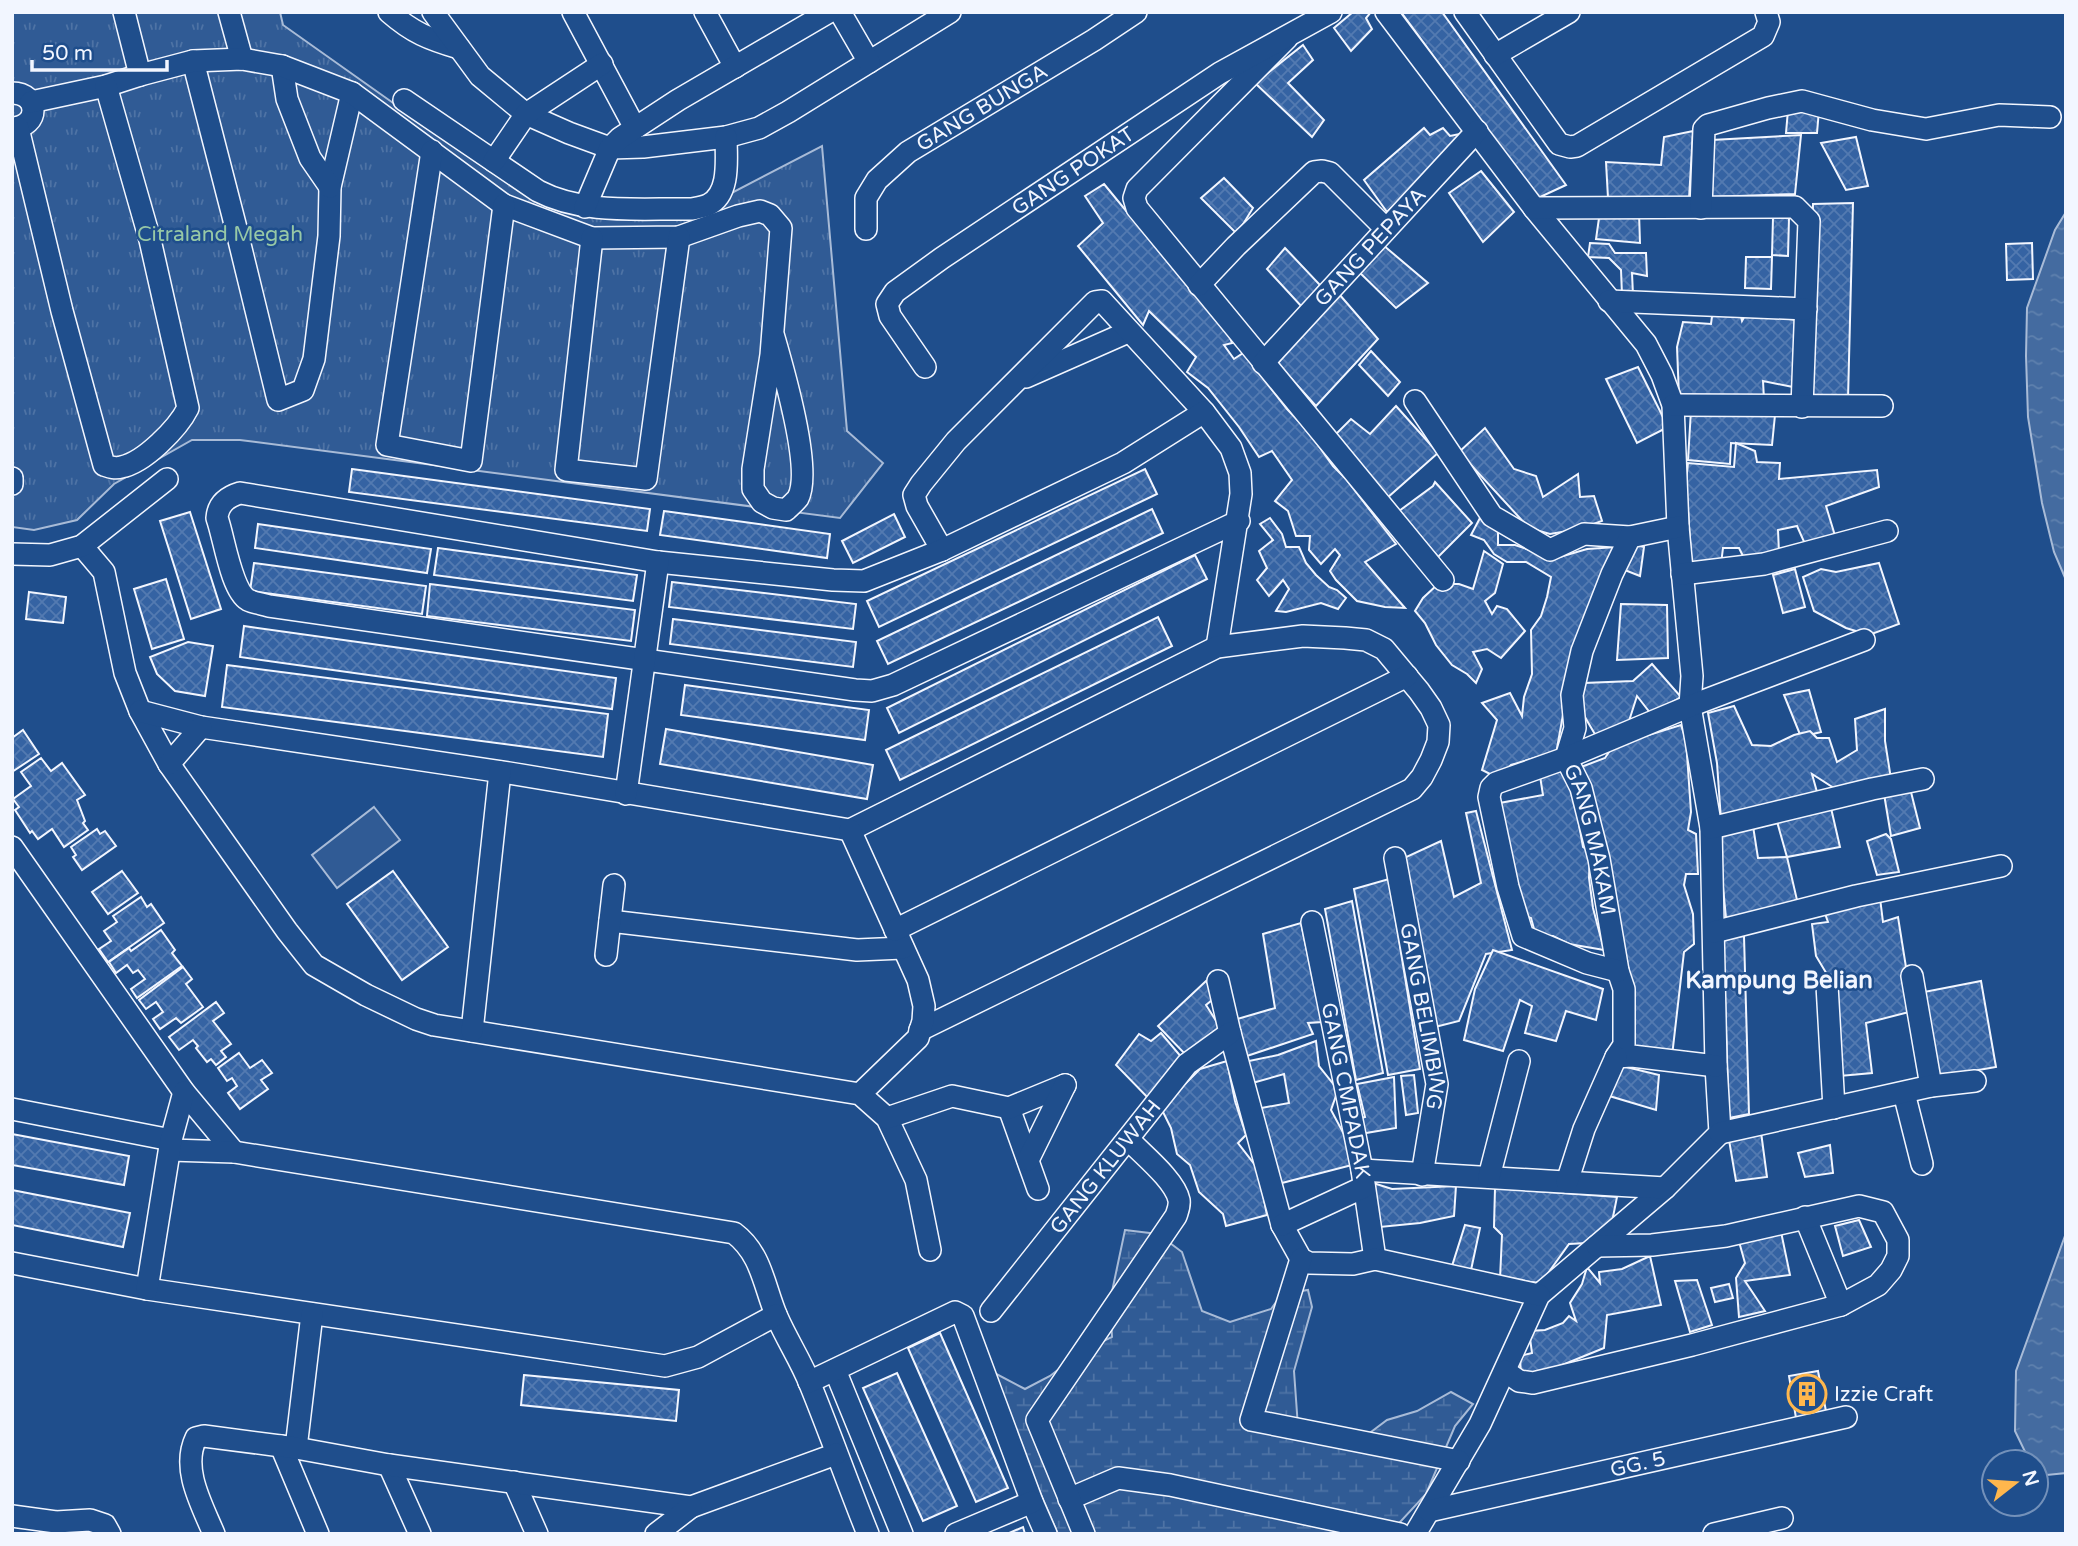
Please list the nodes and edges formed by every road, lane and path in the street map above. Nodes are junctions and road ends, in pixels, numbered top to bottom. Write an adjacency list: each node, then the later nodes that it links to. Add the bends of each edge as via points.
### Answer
1 (124, 12): 26 (street)
2 (229, 12): 19 (street)
3 (389, 12): 17 (street, via 408,28)
4 (433, 12): 17 (street)
5 (573, 12): 22 (street)
6 (705, 12): 24 (street)
7 (829, 12): 24 (street)
8 (840, 12): 21 (street)
9 (950, 12): 21 (street)
10 (1136, 12): 46 (street, GANG BUNGA, via 908,152 877,180 866,198)
11 (1331, 12): 16 (street, GANG POKAT)
12 (1386, 12): 36 (street)
13 (1465, 12): 18 (street)
14 (1569, 12): 18 (street)
15 (1766, 12): 18 (street, via 1769,22 1763,36 1577,146 1559,144)
16 (1287, 38): 25 (street, GANG POKAT); 28 (street)
17 (459, 48): 32 (street, via 480,76)
18 (1495, 55)
19 (242, 59): 20 (street); 23 (street)
20 (192, 61): 26 (street); 41 (street, via 278,400 303,390 314,359 329,236)
21 (869, 62): 37 (street, via 759,128)
22 (602, 64): 32 (street); 35 (street)
23 (282, 66): 29 (street); 41 (street, via 287,99 310,158)
24 (735, 67): 35 (street)
25 (1220, 73): 28 (street); 56 (street, GANG POKAT, via 895,292 887,304 890,316)
26 (140, 75): 27 (street)
27 (106, 86): 30 (street); 34 (street, via 150,240 188,408 181,422 154,448 122,467 104,465)
28 (1233, 91): 50 (street, via 1137,189 1134,198 1137,208)
29 (352, 93): 39 (street); 41 (street)
30 (22, 97): 34 (street, via 33,113 28,123)
31 (404, 100): 40 (street)
32 (526, 114): 38 (street); 40 (street)
33 (2050, 117): 45 (street, via 1999,115 1926,129 1802,101 1768,108 1704,129)
34 (15, 128)
35 (635, 128): 38 (street)
36 (1477, 131): 44 (street); 47 (street, GANG PEPAYA)
37 (726, 137): 38 (street); 43 (street, via 722,190 707,206)
38 (610, 148): 43 (street)
39 (432, 151): 42 (street); 42 (street, via 387,445 471,461)
40 (494, 161): 43 (street, via 549,197)
41 (330, 187)
42 (504, 205): 48 (street)
43 (585, 207)
44 (1534, 208): 45 (street); 51 (street)
45 (1701, 208): 52 (street, via 1795,207 1809,221)
46 (866, 229)
47 (1386, 229): 50 (street, via 1330,173 1314,172); 55 (street, GANG PEPAYA)
48 (592, 237): 49 (street); 49 (street, via 566,470 646,480)
49 (679, 237): 54 (street, via 738,216 760,211 771,215 781,228)
50 (1199, 285): 55 (street)
51 (1609, 301): 52 (street); 59 (street, via 1646,344)
52 (1806, 309): 61 (street)
53 (1128, 332): 57 (street); 57 (street, via 1102,301 1095,302); 62 (street)
54 (773, 334): 54 (street, via 802,470 798,498 786,510 762,502 753,489 752,469)
55 (1263, 363): 75 (street)
56 (925, 367)
57 (1015, 383): 71 (street, via 956,442 914,495)
58 (1415, 401): 69 (street, via 1492,516 1550,550 1584,534)
59 (1673, 405): 61 (street); 67 (street)
60 (1882, 406): 61 (street)
61 (1802, 407)
62 (1204, 412): 66 (street, via 1231,448 1240,473); 71 (street, via 1123,463)
63 (12, 478): 65 (street)
64 (167, 479): 70 (street)
65 (12, 484)
66 (1238, 521): 77 (street); 78 (street, via 872,691)
67 (1678, 527): 69 (street); 74 (street)
68 (1887, 531): 74 (street, via 1764,564)
69 (1630, 537): 83 (street, GANG MAKAM, via 1582,651 1572,695 1575,728)
70 (82, 546): 72 (street, via 50,555); 81 (street, via 104,572 125,673)
71 (943, 550): 73 (street, via 864,580)
72 (12, 554)
73 (658, 562): 78 (street); 78 (street, via 240,493 217,511 228,562 247,599 269,606)
74 (1682, 575): 80 (street, via 1692,676)
75 (1443, 580)
76 (1864, 640): 80 (street)
77 (1217, 647): 79 (street, via 1303,636 1366,640 1384,649); 89 (street)
78 (644, 660): 87 (street)
79 (1407, 676): 97 (street); 103 (street, via 1439,725 1431,760 1412,789)
80 (1690, 706): 83 (street); 88 (street)
81 (140, 710): 82 (street); 84 (street)
82 (201, 727): 84 (street); 85 (street)
83 (1566, 758): 99 (street, GANG MAKAM, via 1581,788 1590,824); 99 (street, via 1491,788 1508,887 1523,936)
84 (169, 764): 104 (street, via 314,965 416,1019)
85 (500, 772): 87 (street); 104 (street)
86 (1923, 779): 88 (street)
87 (626, 794): 89 (street)
88 (1711, 828): 96 (street)
89 (850, 831): 97 (street)
90 (12, 847): 111 (street)
91 (1395, 859): 124 (street, GANG BELIMBING, via 1437,1084)
92 (2001, 866): 96 (street)
93 (614, 885): 94 (street)
94 (610, 921): 97 (street, via 858,950); 98 (street)
95 (1312, 922): 126 (street, GANG CMPADAK)
96 (1714, 932): 108 (street)
97 (899, 939): 103 (street, via 924,1006)
98 (607, 955)
99 (1618, 971): 106 (street, GANG MAKAM, via 1624,989 1624,1045)
100 (1912, 976): 110 (street)
101 (1218, 981): 105 (street)
102 (1827, 985): 115 (street)
103 (920, 1030): 113 (street, via 918,1038)
104 (472, 1031): 113 (street)
105 (1230, 1034): 119 (street, GANG KLUWAH, via 1187,1064); 131 (street)
106 (1616, 1057): 108 (street); 127 (street, GANG MAKAM, via 1584,1129)
107 (1519, 1061): 125 (street)
108 (1716, 1066): 118 (street)
109 (1975, 1081): 110 (street)
110 (1931, 1086): 112 (street)
111 (184, 1092): 120 (street); 121 (street)
112 (1904, 1093): 115 (street); 123 (street)
113 (860, 1094): 117 (street)
114 (1009, 1108): 117 (street, via 952,1096); 122 (street); 122 (street, via 1065,1085)
115 (1834, 1108): 118 (street)
116 (12, 1109): 120 (street)
117 (887, 1118): 133 (street, via 916,1180)
118 (1720, 1133): 128 (street)
119 (1128, 1139): 140 (street, GANG KLUWAH); 152 (street, via 1170,1183 1180,1203 1177,1216 1037,1420)
120 (171, 1145): 121 (street); 137 (street)
121 (234, 1153): 142 (street, via 734,1233 751,1250)
122 (1028, 1160): 129 (street)
123 (1922, 1164)
124 (1422, 1175): 125 (street); 126 (street)
125 (1489, 1177): 127 (street)
126 (1363, 1178): 131 (street); 135 (street, GANG CMPADAK)
127 (1567, 1182): 128 (street)
128 (1665, 1188): 132 (street)
129 (1038, 1189)
130 (1805, 1217): 132 (street, via 1726,1236); 139 (street); 139 (street, via 1860,1206 1883,1212 1898,1240 1898,1256 1878,1285)
131 (1282, 1225): 134 (street)
132 (1597, 1246): 138 (street)
133 (930, 1251)
134 (1301, 1259): 135 (street, via 1353,1264); 149 (street, via 1251,1420)
135 (1375, 1259): 138 (street)
136 (12, 1263): 137 (street)
137 (147, 1289): 141 (street)
138 (1539, 1295): 144 (street)
139 (1840, 1305): 144 (street, via 1533,1383 1519,1381)
140 (991, 1311)
141 (312, 1314): 142 (street, via 664,1366 698,1357); 147 (street)
142 (776, 1315): 145 (street)
143 (835, 1370): 145 (street); 154 (street, via 959,1312); 166 (street)
144 (1505, 1371): 149 (street)
145 (809, 1382): 148 (street)
146 (1846, 1417): 156 (street, GG. 5)
147 (288, 1447): 150 (street); 160 (street, via 196,1438 191,1463 195,1487); 161 (street)
148 (836, 1454): 155 (street); 165 (street)
149 (1459, 1461): 156 (street)
150 (389, 1465): 151 (street); 162 (street)
151 (514, 1482): 153 (street); 163 (street)
152 (1069, 1499): 169 (street); 170 (street, via 1118,1478)
153 (644, 1500): 155 (street); 164 (street)
154 (1032, 1502): 167 (street); 168 (street)
155 (691, 1507): 164 (street)
156 (1429, 1511): 171 (street)
157 (12, 1516): 159 (street, via 56,1522 90,1520 105,1525)
158 (1782, 1518): 172 (street)
159 (110, 1534)
160 (214, 1534)
161 (318, 1534)
162 (420, 1534)
163 (537, 1534)
164 (656, 1534)
165 (868, 1534)
166 (902, 1534)
167 (956, 1534)
168 (1046, 1534)
169 (1084, 1534)
170 (1400, 1534)
171 (1415, 1534)
172 (1714, 1534)

